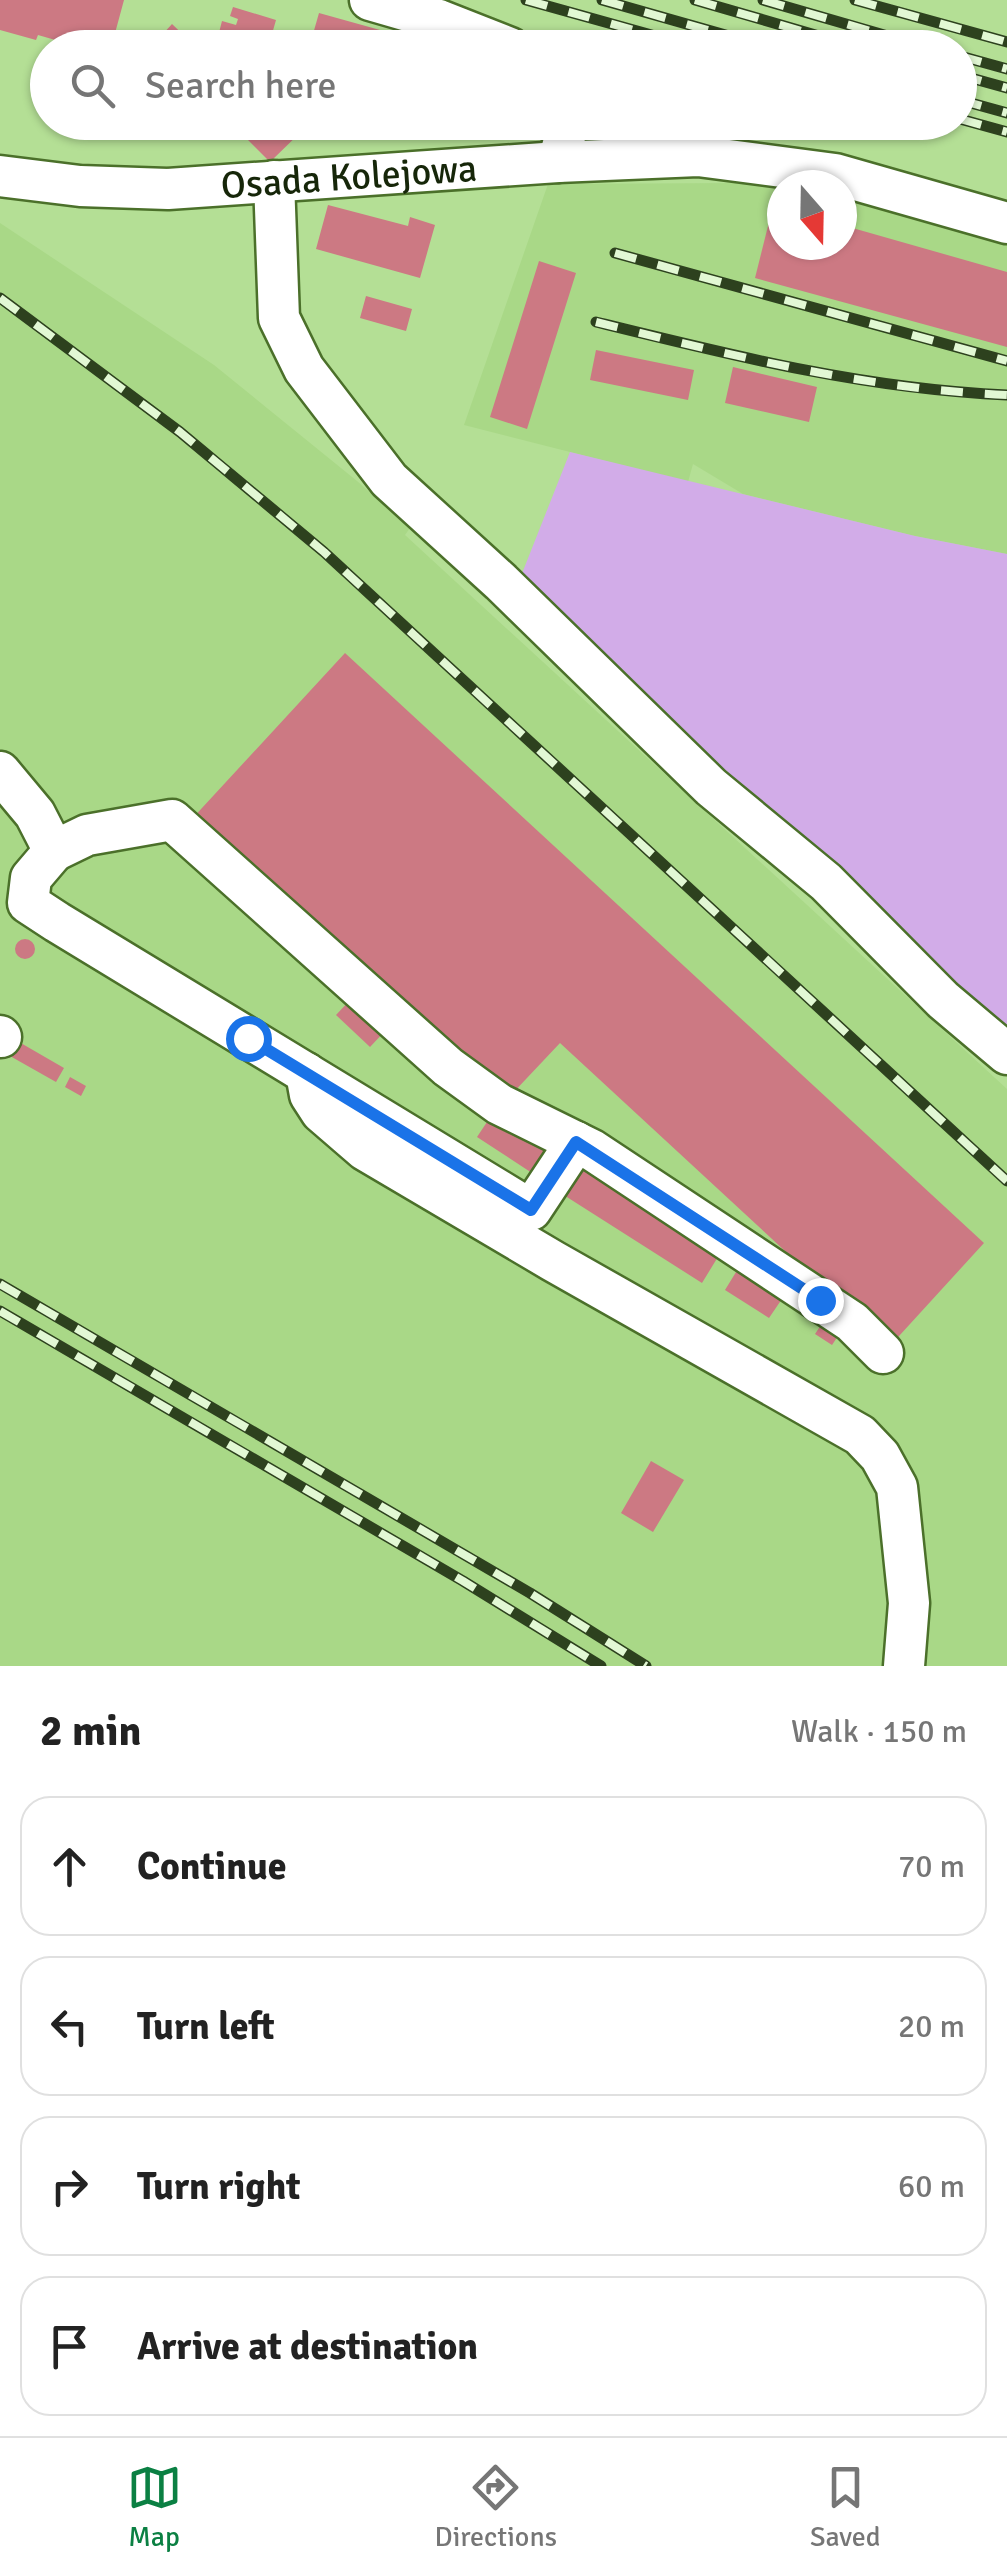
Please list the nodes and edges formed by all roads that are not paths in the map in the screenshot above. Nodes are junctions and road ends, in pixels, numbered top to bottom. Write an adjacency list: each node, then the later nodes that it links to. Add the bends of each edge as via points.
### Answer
1 (370, 0): 2 (street)
2 (464, 30)
3 (564, 140): 6 (street)
4 (665, 140): 5 (street, Osada Kolejowa)
5 (698, 156): 6 (street, Osada Kolejowa); 9 (street, Osada Kolejowa, via 835,174)
6 (558, 162): 8 (street, Osada Kolejowa)
7 (0, 176): 8 (street, Osada Kolejowa, via 168,189)
8 (274, 182): 13 (street, via 279,318 304,369 389,480 711,786 826,882)
9 (1007, 222)
10 (0, 772): 11 (street, via 35,814)
11 (54, 851): 12 (street); 15 (street, via 87,835 172,820 448,1067 499,1104)
12 (14, 907): 14 (street)
13 (1007, 1054)
14 (306, 1073): 15 (street, via 531,1210); 17 (street, via 321,1112 364,1150 860,1435 897,1487 909,1603)
15 (576, 1142): 16 (street, via 852,1322)
16 (884, 1353)
17 (904, 1666)

